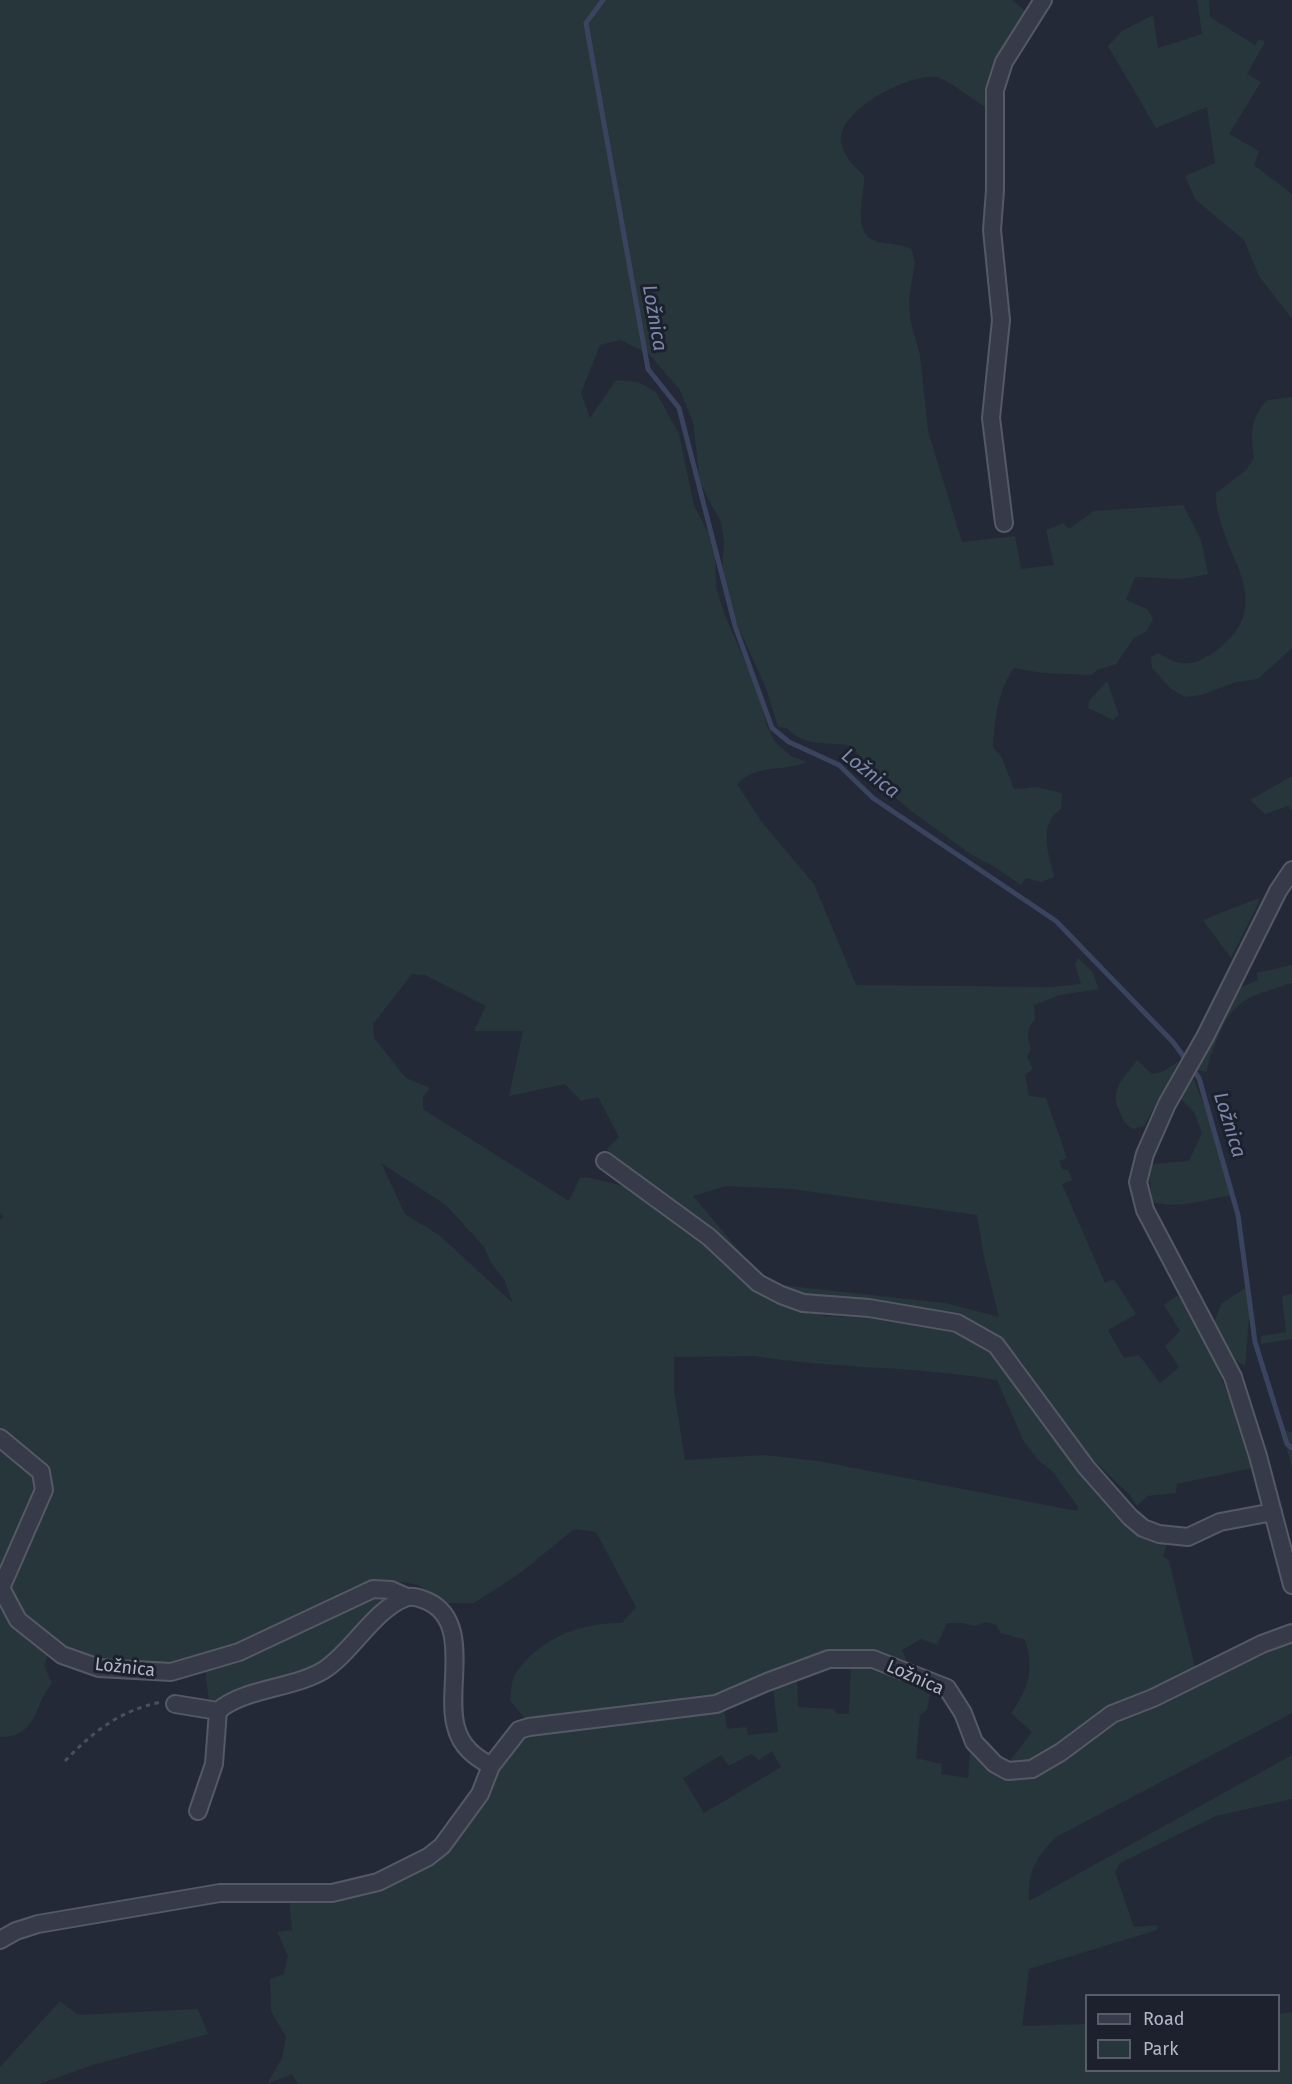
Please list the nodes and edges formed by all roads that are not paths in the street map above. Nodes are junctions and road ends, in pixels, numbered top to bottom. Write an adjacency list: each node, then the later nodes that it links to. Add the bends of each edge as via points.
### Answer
1 (1043, 0): 2 (street, via 1004,62 995,90 996,190 992,230 1001,320 991,418)
2 (1004, 523)
3 (1292, 870): 6 (street, via 1167,1104 1144,1154 1138,1182 1145,1210 1233,1377)
4 (605, 1161): 6 (street, via 709,1237 758,1283 781,1295 802,1303 869,1308 957,1323 996,1345 1086,1467 1143,1528 1188,1537 1220,1522)
5 (0, 1438): 8 (street, Ložnica, via 41,1472 44,1490 1,1588 18,1620 62,1655 99,1668 171,1672 239,1652 373,1589 391,1590)
6 (1273, 1512): 7 (street)
7 (1292, 1585)
8 (407, 1597): 11 (street, via 323,1671 238,1700); 12 (street, Ložnica, via 418,1597 439,1608 447,1622 453,1637 456,1728 472,1756)
9 (1292, 1633): 12 (street, Ložnica, via 1112,1714 1032,1769 1008,1771 994,1764 974,1742 963,1713 947,1688 873,1659 829,1659 716,1704 519,1730)
10 (175, 1704): 11 (street)
11 (218, 1712): 13 (street, via 214,1764)
12 (491, 1766): 14 (street, Ložnica, via 480,1794 442,1846 378,1882 332,1893 220,1893 38,1924 16,1930)
13 (198, 1811)
14 (0, 1940)

